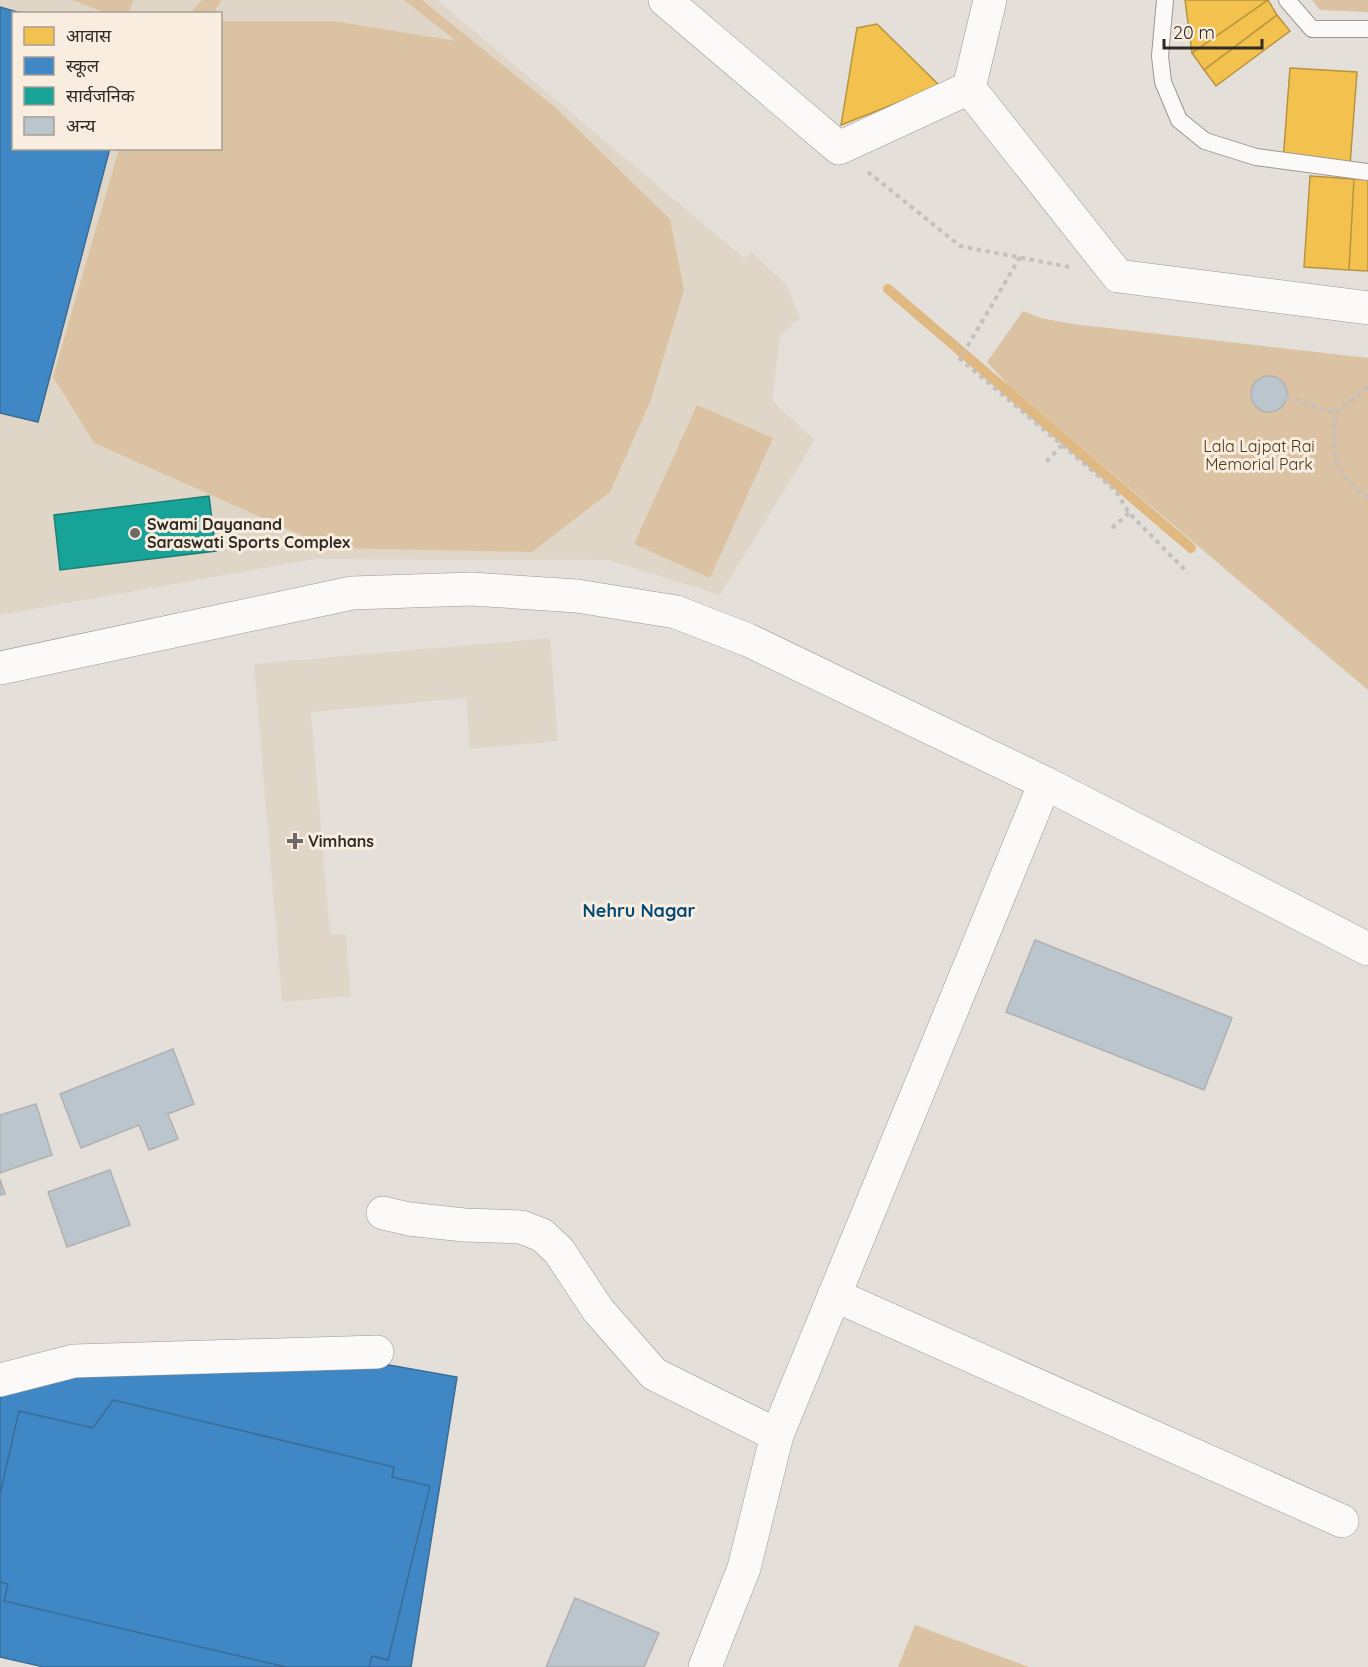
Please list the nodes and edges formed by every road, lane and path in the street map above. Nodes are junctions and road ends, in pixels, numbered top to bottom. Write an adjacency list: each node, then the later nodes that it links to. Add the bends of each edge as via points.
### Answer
1 (666, 0): 7 (street)
2 (990, 0): 6 (street)
3 (1165, 0): 8 (lane, via 1161,65 1163,82 1179,120 1205,141 1256,157)
4 (1287, 0): 5 (lane, via 1312,28)
5 (1368, 29)
6 (969, 88): 7 (street); 10 (street)
7 (839, 148): 9 (path, via 960,246)
8 (1368, 172)
9 (1020, 257): 10 (path); 15 (path, via 960,359)
10 (1118, 276): 11 (street)
11 (1368, 308)
12 (1368, 387): 14 (path)
13 (1286, 397): 14 (path)
14 (1335, 413): 17 (path, via 1333,441 1338,467 1350,484)
15 (1062, 445): 16 (path); 18 (path, via 1115,490)
16 (1046, 462)
17 (1368, 497)
18 (1129, 513): 19 (path); 20 (path)
19 (1112, 528)
20 (1188, 573)
21 (0, 668): 22 (street, via 352,592 471,589 577,596 676,612 748,640)
22 (1045, 783): 23 (street); 25 (street)
23 (1368, 949)
24 (383, 1213): 28 (street, via 464,1225 521,1227 542,1234 559,1251 598,1310 654,1374)
25 (834, 1295): 28 (street); 29 (street)
26 (377, 1352): 27 (street, via 74,1361)
27 (0, 1380)
28 (777, 1434): 30 (street, via 744,1568)
29 (1342, 1521)
30 (705, 1667)

